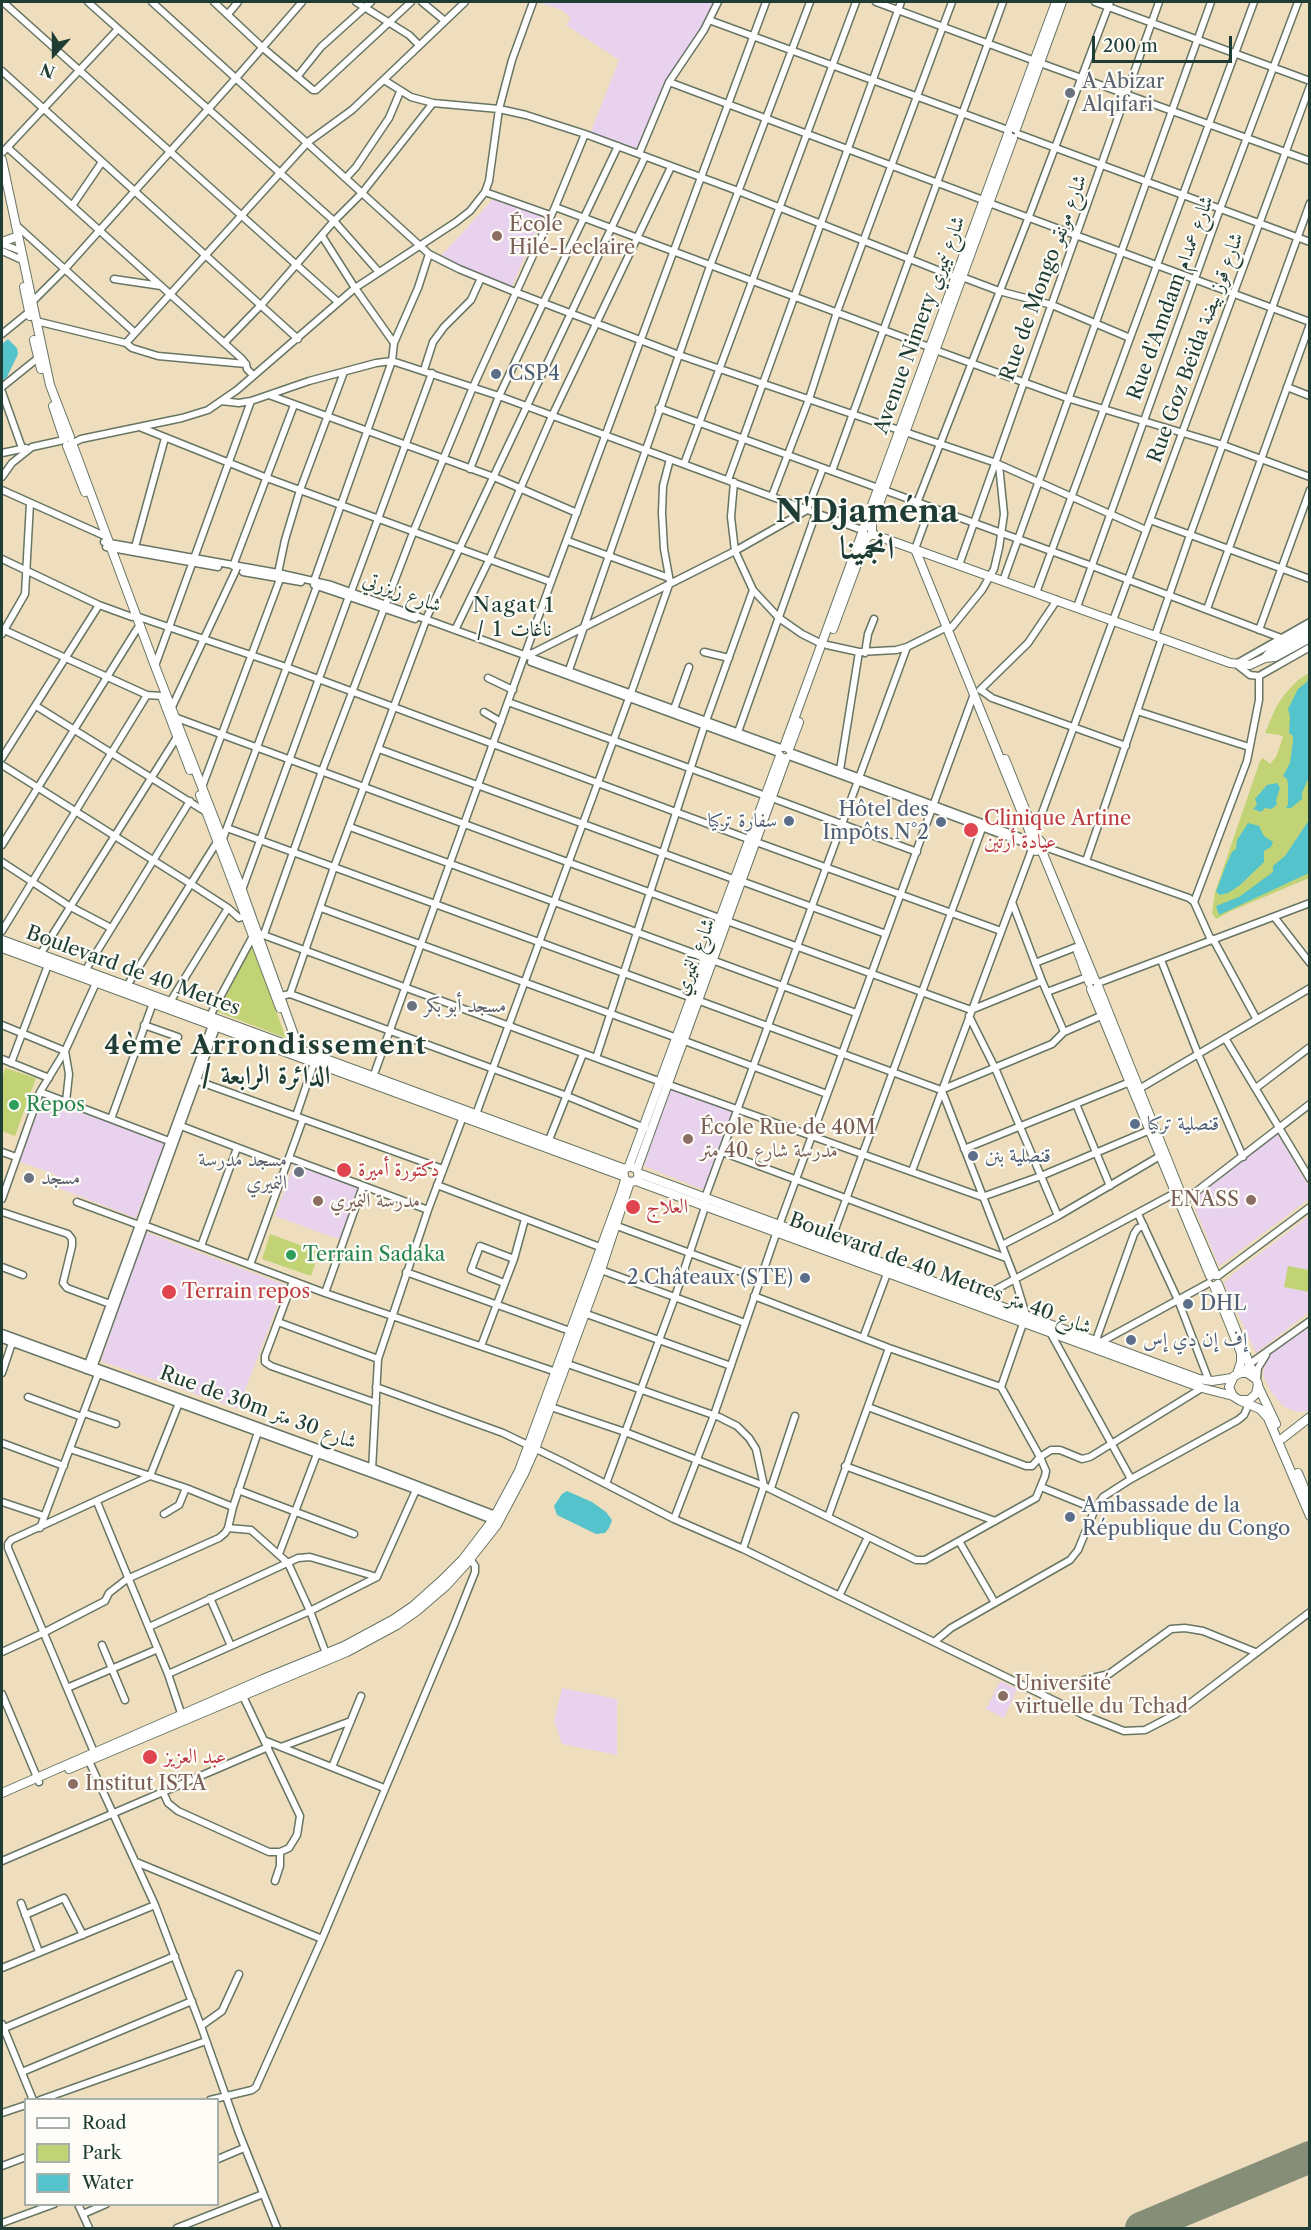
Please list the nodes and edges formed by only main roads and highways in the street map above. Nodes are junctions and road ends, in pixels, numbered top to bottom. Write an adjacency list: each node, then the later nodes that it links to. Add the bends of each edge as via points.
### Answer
1 (1056, 2): 3 (main road, Avenue Nimery شارع نيميري)
2 (1062, 2): 3 (main road, Avenue Nimery شارع نيميري)
3 (1038, 62): 10 (main road, Avenue Nimery شارع نيميري)
4 (2, 160): 8 (main road)
5 (2, 180): 6 (main road)
6 (14, 238): 7 (main road); 8 (main road)
7 (2, 243)
8 (19, 255): 9 (main road, via 50,385); 9 (main road, via 38,358)
9 (68, 441): 12 (main road)
10 (866, 531): 11 (main road); 16 (main road, Avenue Nimery شارع نيميري)
11 (918, 550): 15 (main road, via 1216,659 1250,665); 18 (main road, via 978,692)
12 (134, 616): 17 (main road, via 177,718); 17 (main road)
13 (1310, 629): 15 (main road)
14 (1310, 638): 15 (main road, via 1275,657)
15 (1265, 658)
16 (785, 752): 28 (main road, شارع النميري)
17 (220, 842): 19 (main road); 19 (main road, via 245,916)
18 (1035, 843): 23 (main road); 23 (main road)
19 (258, 934): 26 (main road); 26 (main road)
20 (2, 940): 22 (main road, Boulevard de 40 Metres)
21 (2, 948): 22 (main road, Boulevard de 40 Metres)
22 (38, 958): 24 (main road, Boulevard de 40 Metres, via 85,971); 24 (main road, Boulevard de 40 Metres, via 96,983)
23 (1093, 983): 33 (main road); 33 (main road, via 1149,1130)
24 (125, 989): 25 (main road, Boulevard de 40 Metres, via 170,1002); 25 (main road, Boulevard de 40 Metres, via 153,1004)
25 (214, 1022): 26 (main road, Boulevard de 40 Metres)
26 (296, 1052): 27 (main road, Boulevard de 40 Metres); 27 (main road, Boulevard de 40 Metres, via 315,1063)
27 (372, 1080): 29 (main road, Boulevard de 40 Metres)
28 (664, 1083): 29 (main road, شارع النميري); 29 (main road, شارع النميري)
29 (630, 1174): 30 (main road, Boulevard de 40 Metres شارع 40 متر); 31 (main road); 31 (main road, via 616,1226)
30 (778, 1228): 32 (main road, Boulevard de 40 Metres شارع 40 متر); 32 (main road, Boulevard de 40 Metres شارع 40 متر, via 830,1243)
31 (604, 1248): 34 (main road); 34 (main road, via 601,1270)
32 (888, 1268): 35 (main road, Boulevard de 40 Metres شارع 40 متر)
33 (1214, 1280): 38 (main road, via 1241,1353); 39 (main road)
34 (581, 1312): 37 (main road); 37 (main road, via 570,1331)
35 (1026, 1318): 36 (main road, Boulevard de 40 Metres شارع 40 متر); 36 (main road, Boulevard de 40 Metres شارع 40 متر, via 1049,1331)
36 (1098, 1344): 38 (main road, Boulevard de 40 Metres شارع 40 متر, via 1200,1379); 40 (main road, Boulevard de 40 Metres شارع 40 متر, via 1202,1388)
37 (563, 1362): 45 (main road, via 532,1447 497,1518 469,1556 413,1606 328,1657)
38 (1236, 1375): 39 (main road, via 1247,1373); 40 (main road, via 1229,1387)
39 (1257, 1382): 40 (main road, via 1253,1398); 42 (main road)
40 (1236, 1398): 44 (main road, via 1260,1409 1269,1418)
41 (1310, 1418): 42 (main road)
42 (1283, 1438): 43 (main road)
43 (1310, 1502)
44 (1310, 1516)
45 (2, 1796)

